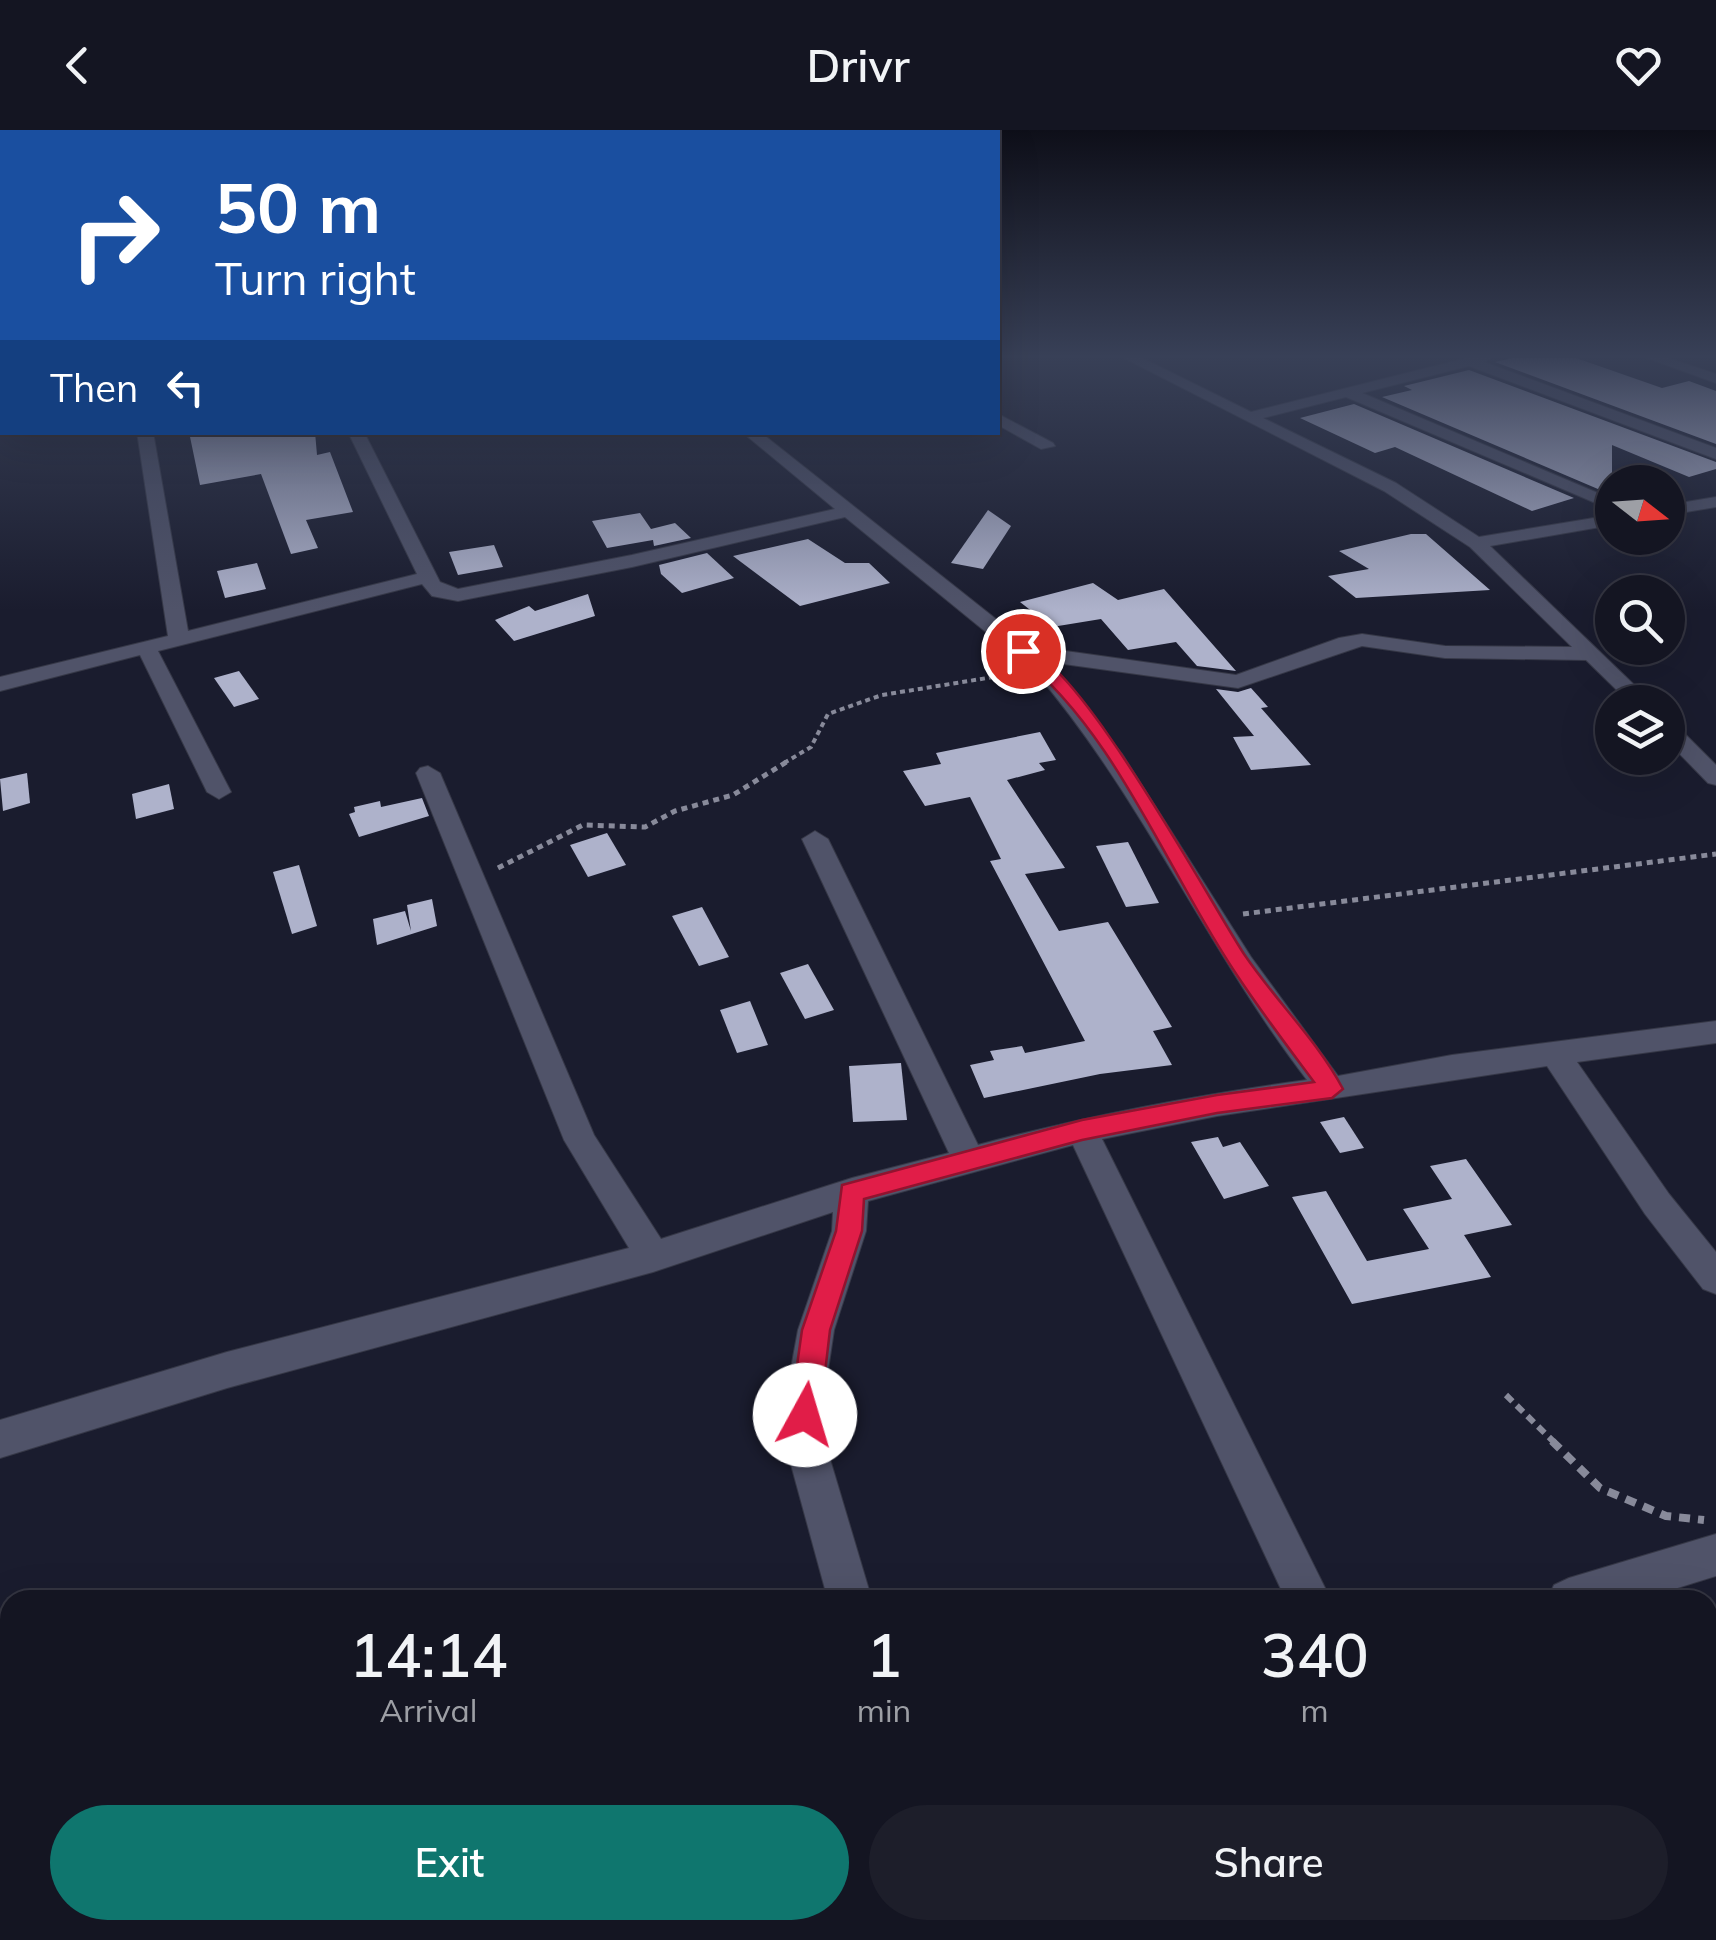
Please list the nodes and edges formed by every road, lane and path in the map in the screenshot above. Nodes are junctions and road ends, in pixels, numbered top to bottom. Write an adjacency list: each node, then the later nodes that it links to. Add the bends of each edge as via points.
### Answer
1 (146, 442): 17 (street)
2 (361, 442): 16 (street)
3 (763, 442): 13 (street)
4 (1039, 442): 8 (street)
5 (1305, 442): 15 (street, via 1390,486)
6 (1465, 442): 10 (street)
7 (1687, 442): 9 (street)
8 (1046, 446)
9 (1716, 454)
10 (1595, 498)
11 (1716, 502): 12 (street)
12 (1685, 507)
13 (846, 511): 16 (street, via 458,595 442,594); 19 (street)
14 (1595, 523): 15 (street)
15 (1476, 543): 20 (street)
16 (428, 577): 17 (street)
17 (178, 641): 18 (street)
18 (148, 649): 22 (street); 27 (street)
19 (1023, 651): 20 (street, via 1238,682 1362,640 1444,652); 21 (street)
20 (1593, 654): 23 (street)
21 (1044, 668): 30 (path, via 882,695 828,714 810,747 733,795 645,827 583,825); 31 (street, via 1107,742)
22 (0, 684)
23 (1624, 685)
24 (1685, 747): 26 (street)
25 (428, 772): 30 (street)
26 (1716, 778)
27 (220, 792)
28 (815, 839): 36 (street)
29 (1716, 854): 31 (path)
30 (471, 876): 38 (street, via 580,1140)
31 (1211, 918): 34 (street)
32 (1716, 1032): 33 (street)
33 (1555, 1054): 34 (street); 39 (street)
34 (1332, 1089): 35 (street)
35 (1082, 1130): 36 (street); 45 (street)
36 (969, 1161): 37 (street)
37 (852, 1192): 38 (street); 44 (street, via 849,1231 816,1330 804,1440)
38 (653, 1257): 41 (street, via 227,1370)
39 (1716, 1278)
40 (1506, 1396): 42 (path, via 1600,1488 1666,1516)
41 (0, 1439)
42 (1716, 1522)
43 (1716, 1555): 46 (street)
44 (847, 1590)
45 (1304, 1590)
46 (1602, 1590)

